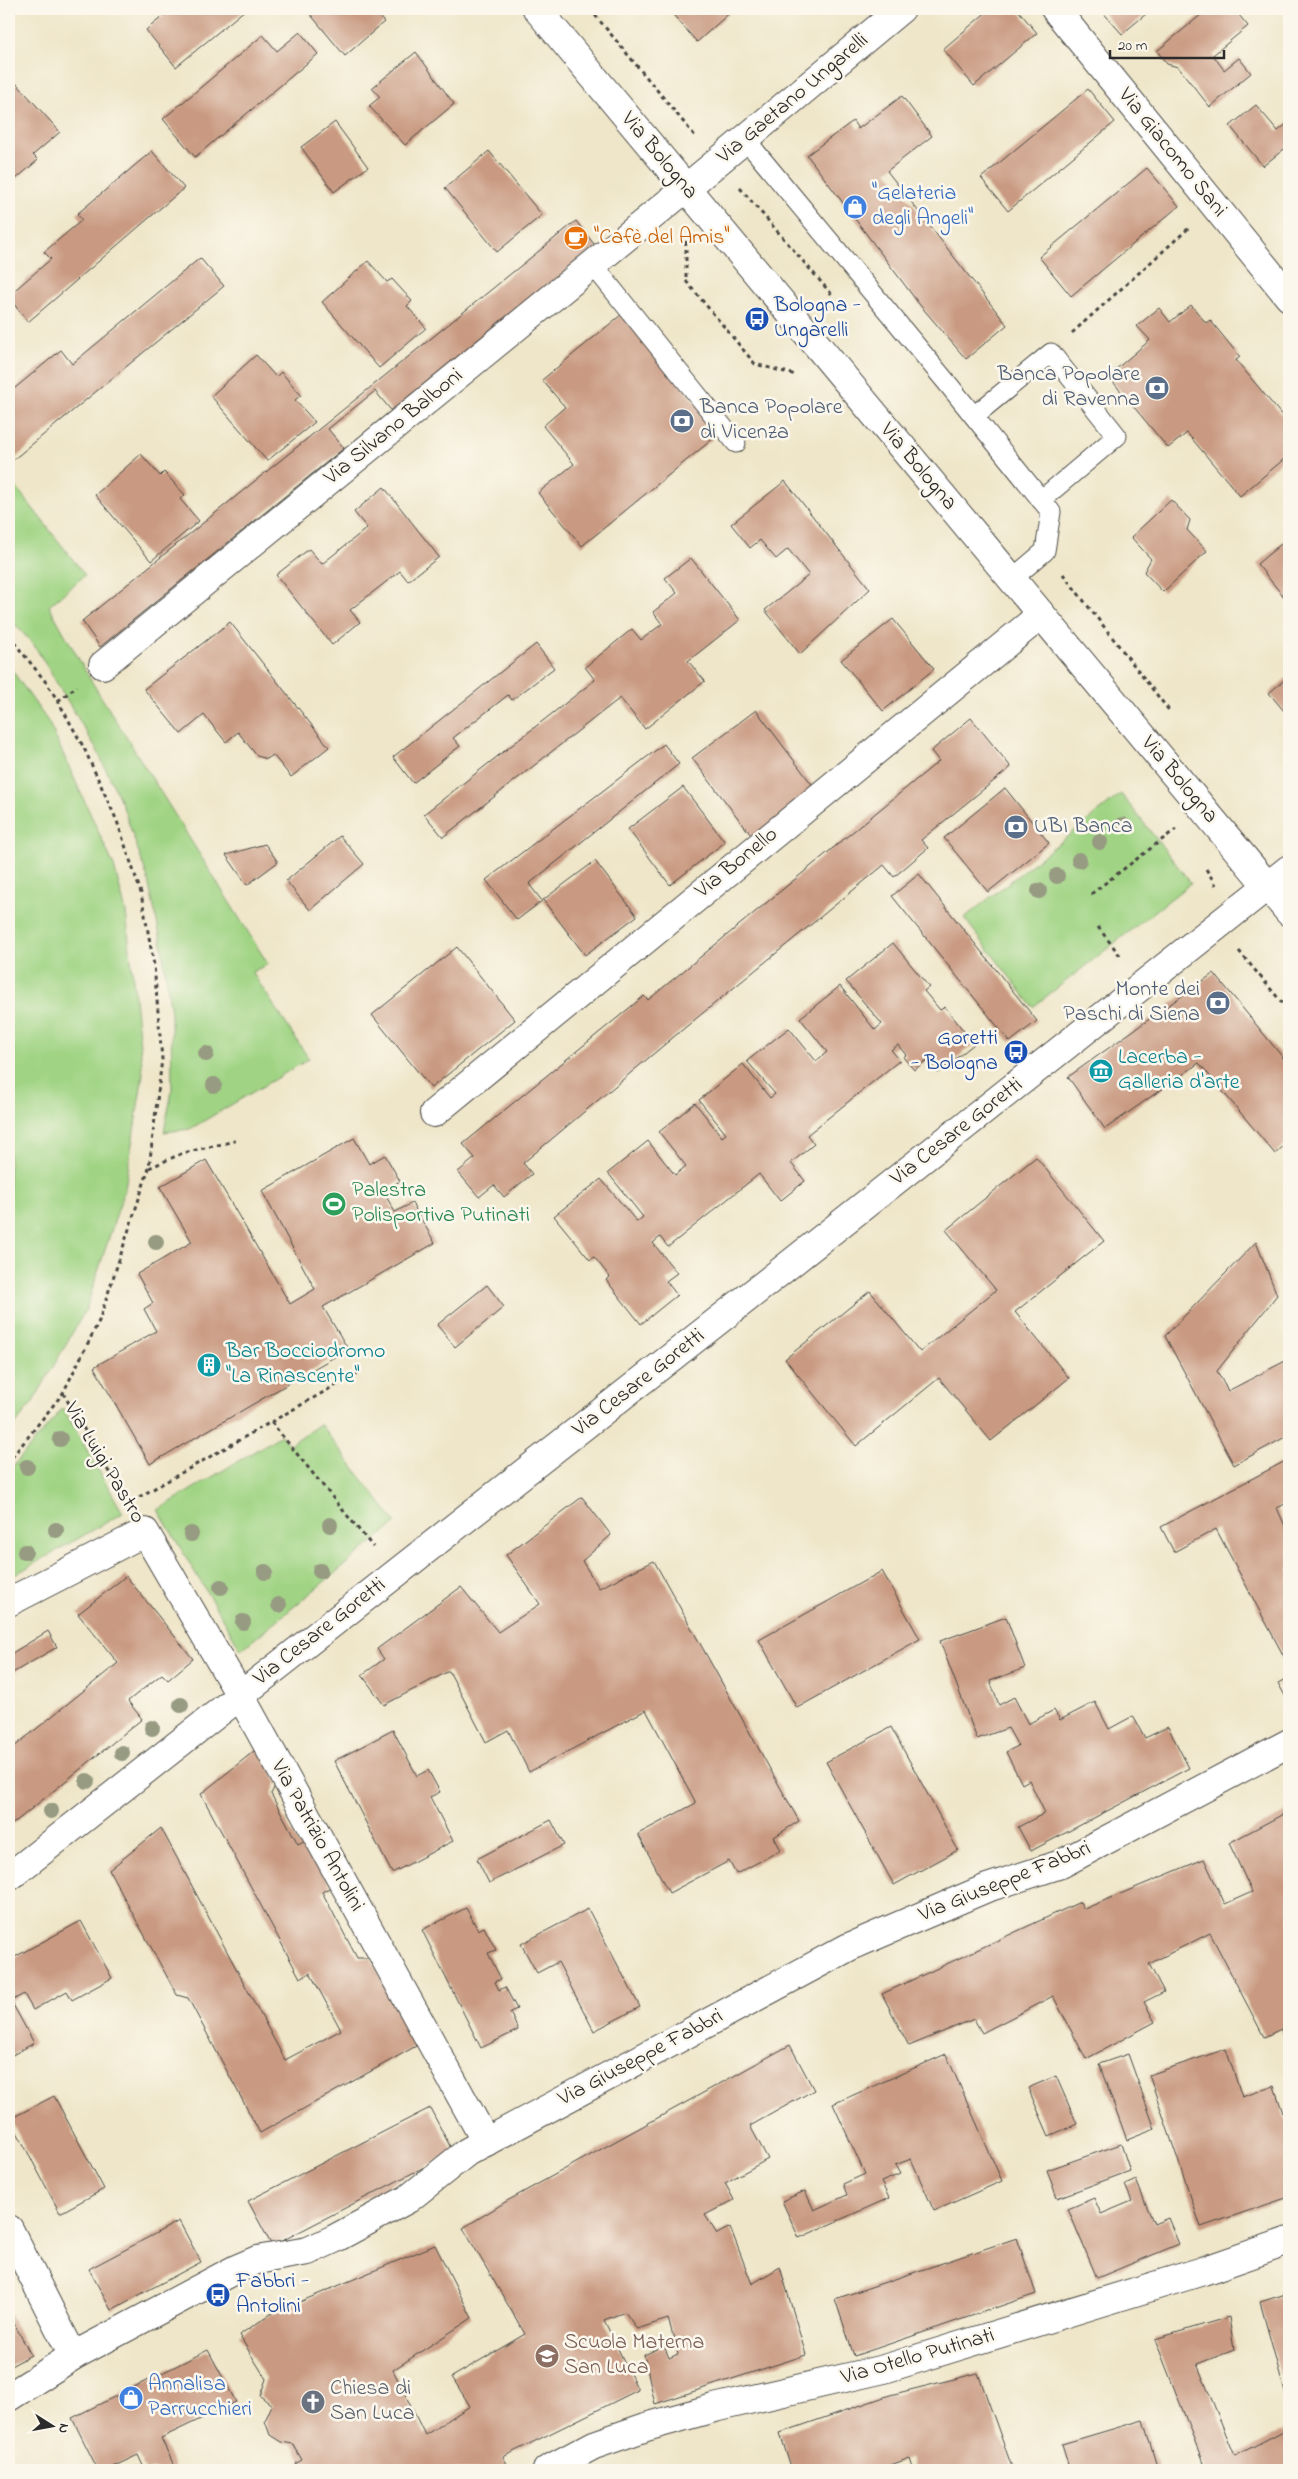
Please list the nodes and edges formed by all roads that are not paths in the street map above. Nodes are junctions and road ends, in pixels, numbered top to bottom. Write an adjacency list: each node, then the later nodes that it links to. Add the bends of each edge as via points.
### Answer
1 (537, 9): 5 (street, Via Bologna)
2 (901, 9): 4 (street, Via Gaetano Ungarelli)
3 (1056, 9): 7 (street, Via Giacomo Sani)
4 (745, 139): 5 (street, Via Gaetano Ungarelli); 8 (lane)
5 (676, 197): 6 (street, Via Silvano Balboni); 11 (street, Via Bologna)
6 (592, 265): 9 (lane); 13 (street, Via Silvano Balboni)
7 (1289, 297)
8 (974, 416): 10 (lane); 10 (lane, via 1050,353 1117,436)
9 (736, 443)
10 (1041, 500): 11 (lane, via 1051,512 1045,551)
11 (1012, 580): 12 (street, Via Bologna)
12 (1041, 615): 15 (street, Via Bologna); 17 (street, Via Bonello)
13 (103, 665)
14 (1289, 869): 15 (street, Via Cesare Goretti)
15 (1268, 887): 16 (street, Via Bologna); 20 (street, Via Cesare Goretti)
16 (1289, 912)
17 (434, 1112)
18 (145, 1532): 19 (street, Via Luigi Pastro); 20 (street, Via Patrizio Antolini)
19 (9, 1602)
20 (240, 1695): 22 (street, Via Cesare Goretti); 23 (street, Via Patrizio Antolini)
21 (1289, 1743): 23 (street, Via Giuseppe Fabbri, via 1061,1864 988,1888 849,1946)
22 (9, 1877)
23 (486, 2142): 26 (street, Via Giuseppe Fabbri, via 453,2162 408,2199 334,2239 308,2251 257,2260 236,2269)
24 (9, 2229): 26 (street)
25 (1289, 2240): 28 (street, Via Otello Putinati, via 1203,2271 884,2369 646,2427 594,2445)
26 (73, 2356): 27 (street, Via Giuseppe Fabbri)
27 (9, 2397)
28 (547, 2470)

